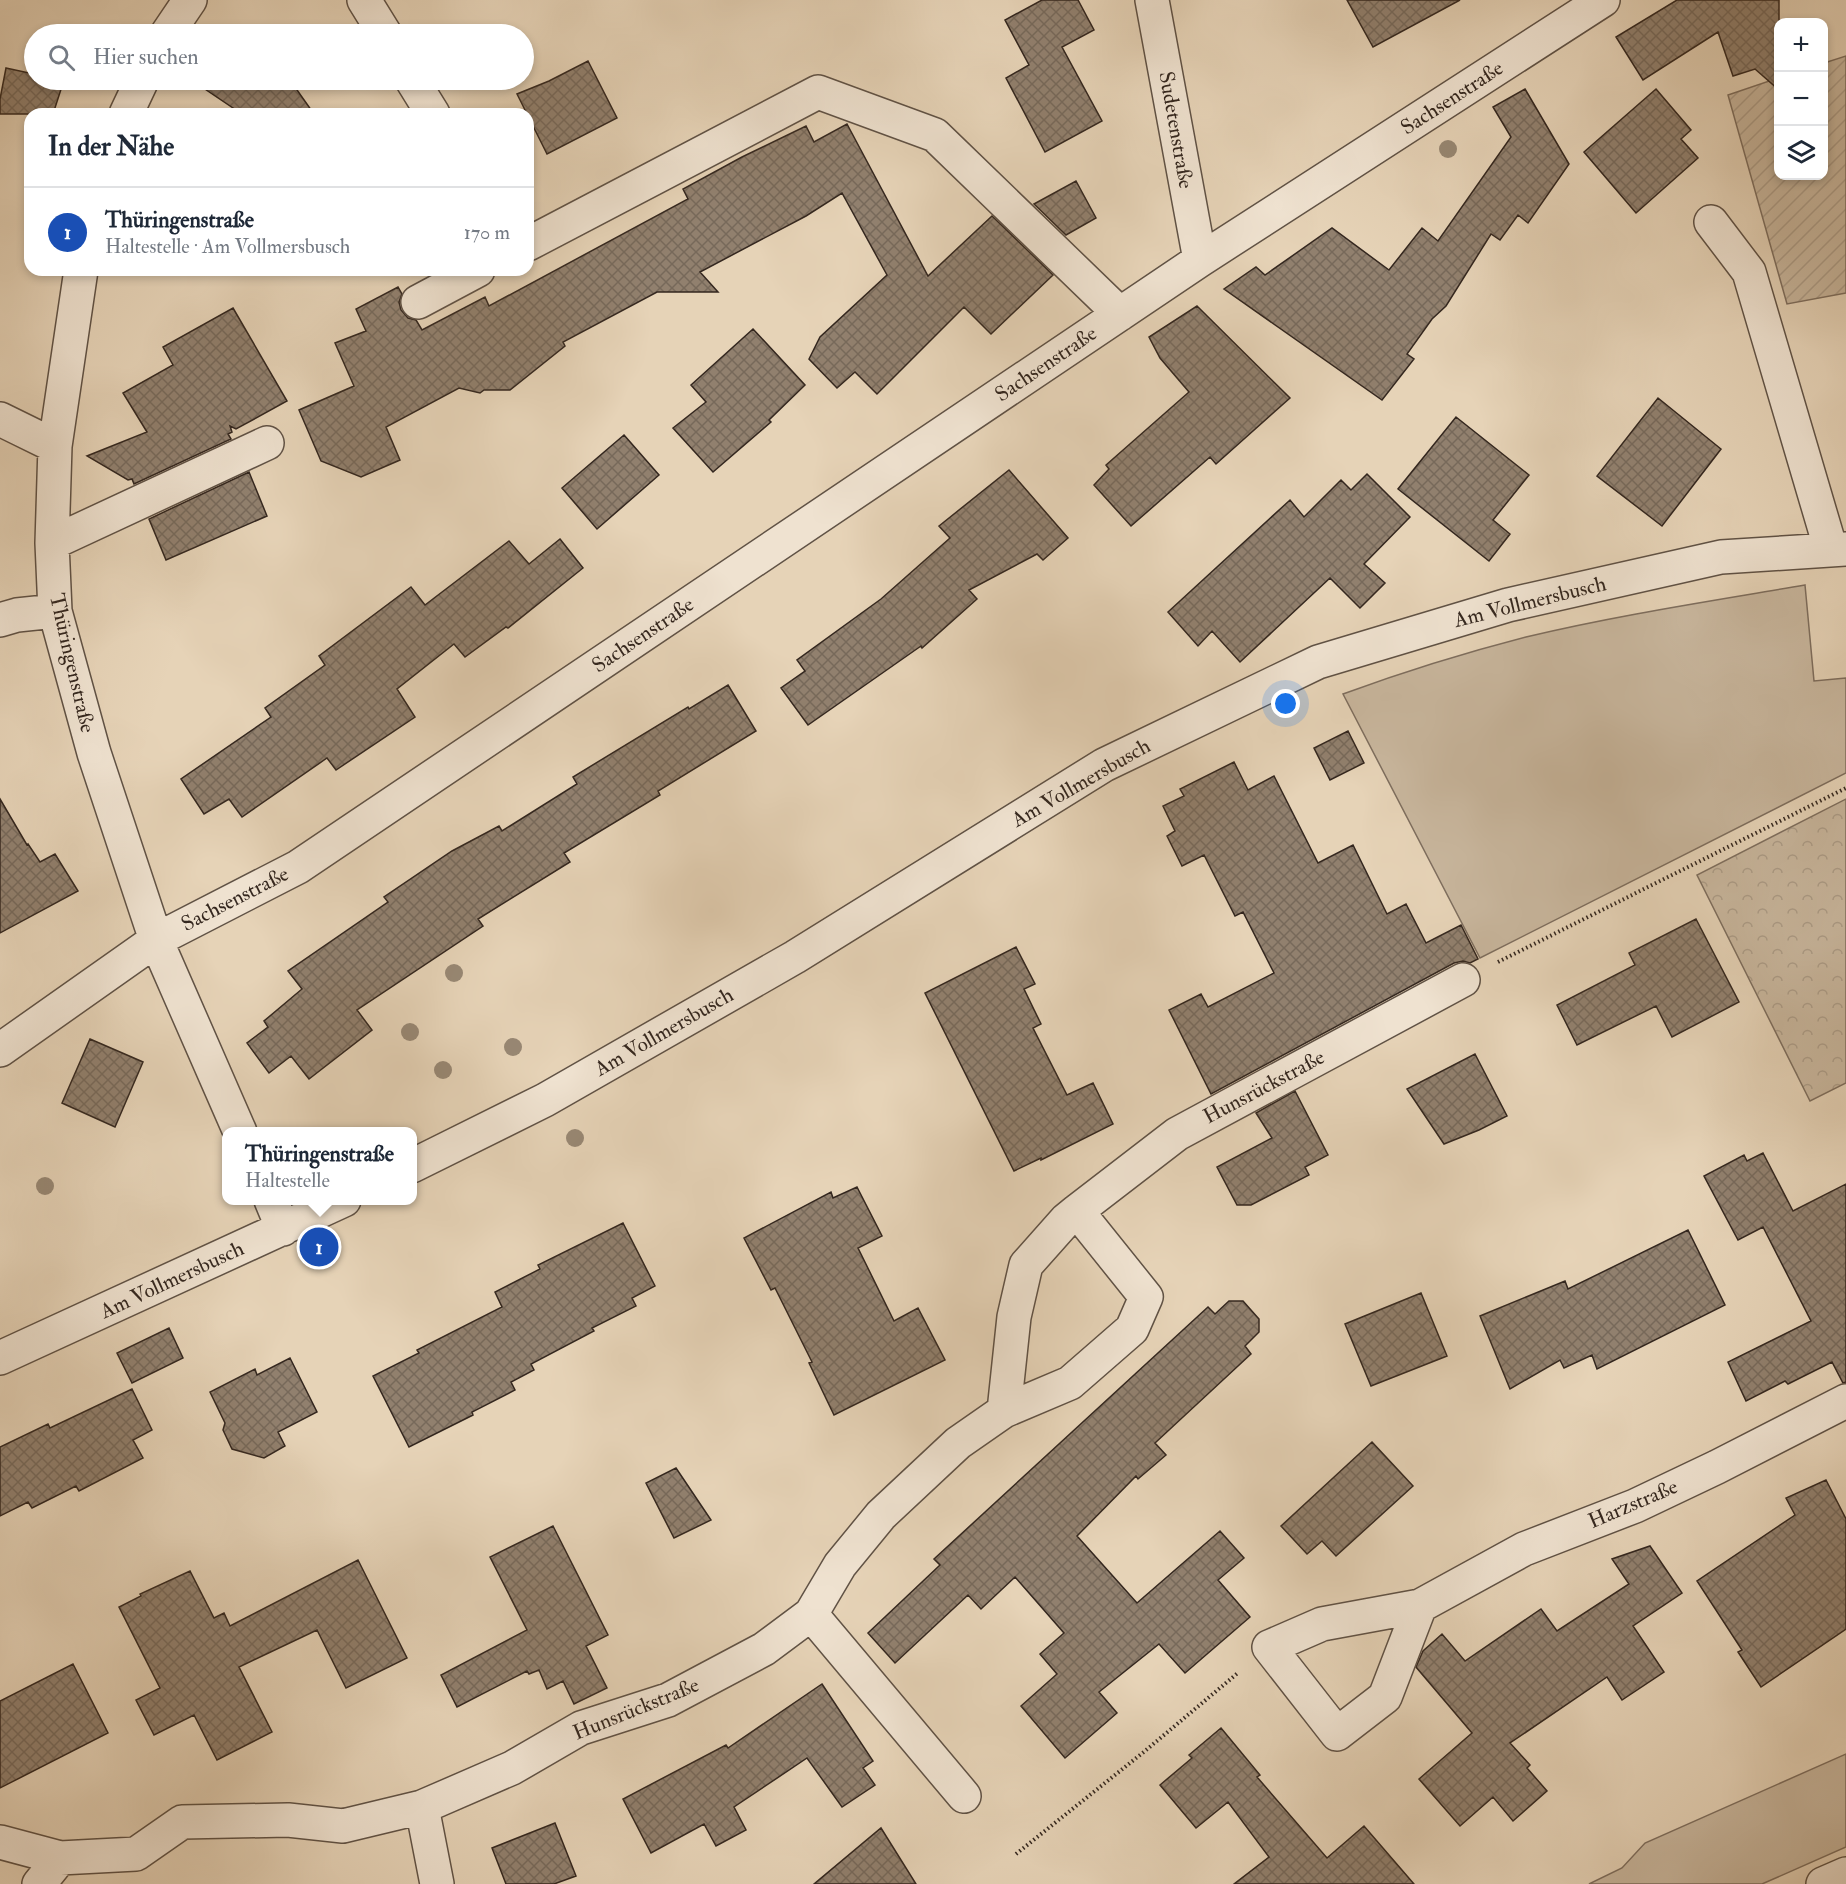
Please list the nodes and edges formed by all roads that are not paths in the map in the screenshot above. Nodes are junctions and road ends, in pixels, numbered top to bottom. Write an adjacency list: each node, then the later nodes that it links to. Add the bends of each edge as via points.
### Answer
1 (190, 0): 5 (street)
2 (364, 0): 6 (street)
3 (1152, 0): 13 (street, Sudetenstraße)
4 (1603, 0): 13 (street, Sachsenstraße)
5 (174, 24)
6 (379, 24)
7 (137, 90): 9 (street)
8 (418, 90): 10 (street)
9 (129, 108)
10 (429, 108)
11 (1711, 222): 22 (street, via 1749,272)
12 (534, 241): 17 (street, Sachsenstraße, via 818,92 935,135)
13 (1200, 260): 17 (street, Sachsenstraße)
14 (80, 276): 20 (street, Thüringenstraße)
15 (467, 276): 16 (street)
16 (418, 302)
17 (1120, 314): 25 (street, Sachsenstraße, via 298,867)
18 (0, 419): 20 (street)
19 (267, 443): 21 (street)
20 (55, 446): 21 (street, Thüringenstraße)
21 (51, 543): 23 (street, Thüringenstraße)
22 (1838, 549): 29 (street, Am Vollmersbusch, via 1721,556 1508,605 1318,662 1104,765 795,957 545,1100)
23 (55, 611): 24 (street); 25 (street, Thüringenstraße, via 94,753)
24 (0, 620)
25 (156, 940): 27 (street); 28 (street, Thüringenstraße)
26 (1463, 980): 31 (street, Hunsrückstraße, via 1177,1134)
27 (0, 1050)
28 (238, 1127)
29 (417, 1164)
30 (322, 1205): 32 (street, Am Vollmersbusch)
31 (1077, 1211): 35 (street, Hunsrückstraße, via 1026,1265 1014,1317); 35 (street, Hunsrückstraße, via 1146,1297 1131,1329 1070,1383)
32 (277, 1215): 33 (street, Am Vollmersbusch)
33 (0, 1358)
34 (1846, 1401): 36 (street, Harzstraße, via 1635,1506 1524,1549)
35 (1004, 1411): 37 (street, Hunsrückstraße, via 958,1443 881,1515 840,1565)
36 (1420, 1606): 36 (street, Harzstraße, via 1322,1624 1269,1647 1337,1734 1385,1697)
37 (811, 1614): 38 (street); 39 (street, Hunsrückstraße, via 764,1649 668,1700 581,1728 512,1768)
38 (964, 1796)
39 (422, 1807): 41 (street, Hunsrückstraße, via 343,1826 288,1820 182,1822 136,1854); 44 (street)
40 (0, 1842): 41 (street, Hunsrückstraße)
41 (60, 1858): 43 (street)
42 (1846, 1874): 45 (street)
43 (39, 1884)
44 (437, 1884)
45 (1823, 1884)

